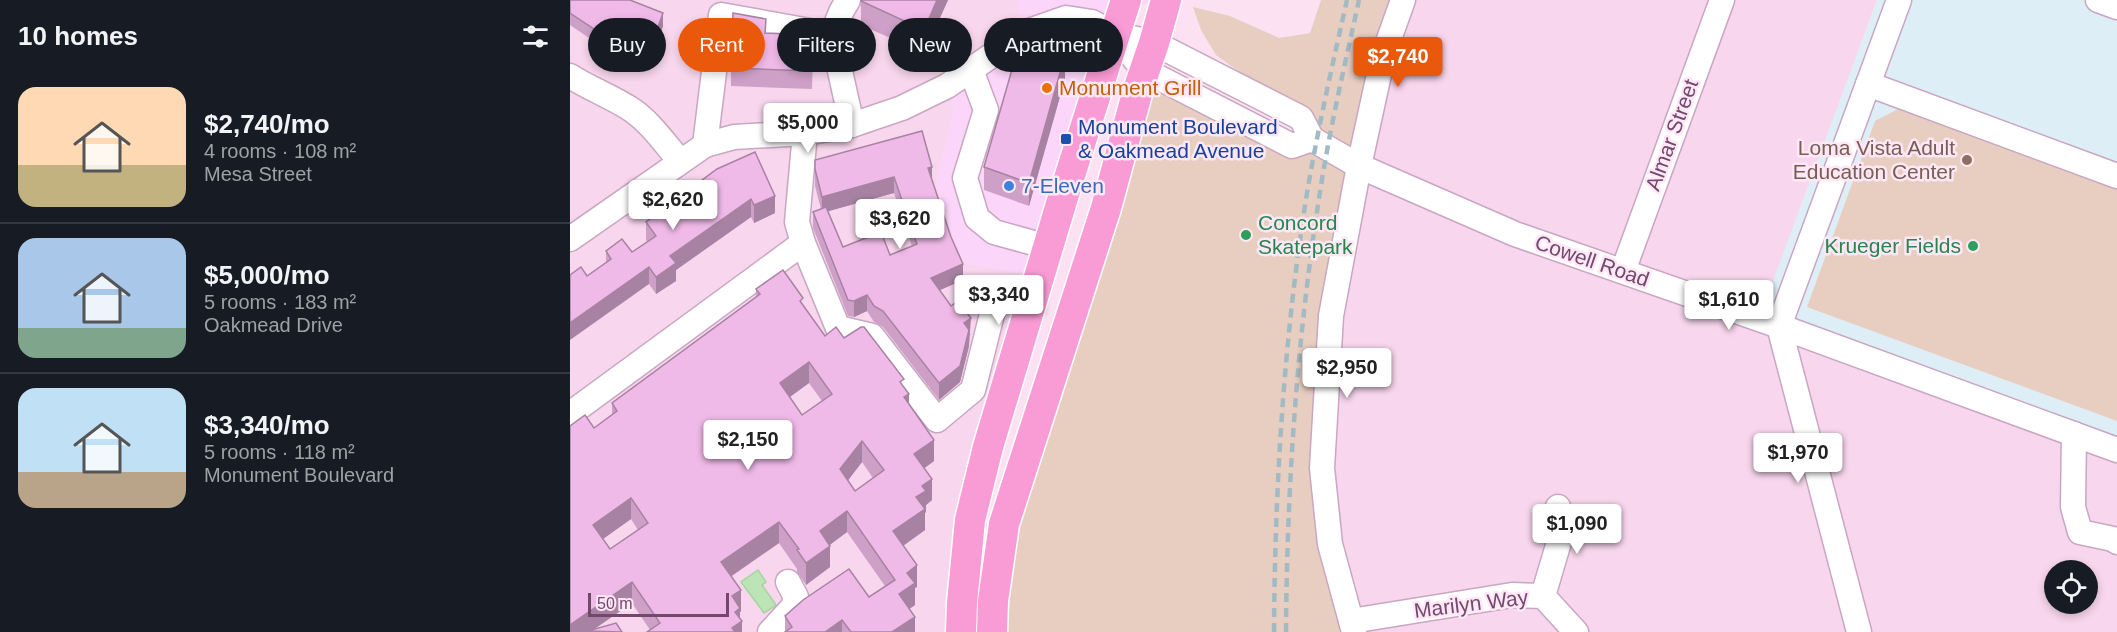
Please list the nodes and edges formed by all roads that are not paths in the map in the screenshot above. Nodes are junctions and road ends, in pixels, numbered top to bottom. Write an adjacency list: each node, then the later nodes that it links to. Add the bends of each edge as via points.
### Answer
1 (848, 0): 9 (street)
2 (1126, 0): 10 (main road)
3 (1166, 0): 13 (main road)
4 (1403, 0): 27 (street, via 1383,56)
5 (1722, 0): 32 (street, Almar Street)
6 (1899, 0): 21 (street)
7 (2098, 0): 8 (street)
8 (2117, 7)
9 (838, 18)
10 (1120, 18)
11 (777, 25): 25 (street, via 721,15)
12 (1123, 36): 13 (street, Cowell Road)
13 (1154, 43): 15 (main road); 24 (street, Cowell Road, via 1301,118)
14 (1123, 45): 15 (street)
15 (1144, 70): 24 (street, via 1292,146); 45 (main road, via 1106,208 1004,524)
16 (840, 72): 22 (street)
17 (968, 72): 22 (street, via 902,108)
18 (972, 72): 31 (street, via 986,110 965,178 977,218 994,232)
19 (1102, 72): 31 (main road)
20 (570, 76): 26 (street, via 632,110)
21 (1868, 84): 28 (street); 34 (street)
22 (852, 125): 23 (street)
23 (805, 133): 25 (street, via 734,137); 30 (street, via 797,222)
24 (1312, 139): 27 (street, Cowell Road)
25 (705, 145): 26 (street)
26 (680, 161): 29 (street)
27 (1359, 166): 32 (street, Cowell Road, via 1515,234); 42 (street, via 1331,316 1322,468 1330,544)
28 (2117, 176)
29 (570, 239)
30 (803, 243): 33 (street, via 838,328 872,336 936,420 973,390); 35 (street)
31 (1048, 247): 44 (main road, via 970,520)
32 (1623, 271): 34 (street, Cowell Road)
33 (993, 309)
34 (1779, 326): 36 (street, Cowell Road); 47 (street)
35 (570, 414)
36 (2074, 434): 37 (street, Cowell Road); 39 (street, via 2073,507 2080,532)
37 (2117, 450)
38 (1558, 507): 41 (street, via 1559,542)
39 (2117, 542)
40 (788, 582): 43 (street, via 796,597 793,607)
41 (1543, 596): 42 (street, Marilyn Way, via 1512,595); 46 (street, Marilyn Way)
42 (1353, 626)
43 (770, 632)
44 (961, 632)
45 (992, 632)
46 (1576, 632)
47 (1859, 632)

